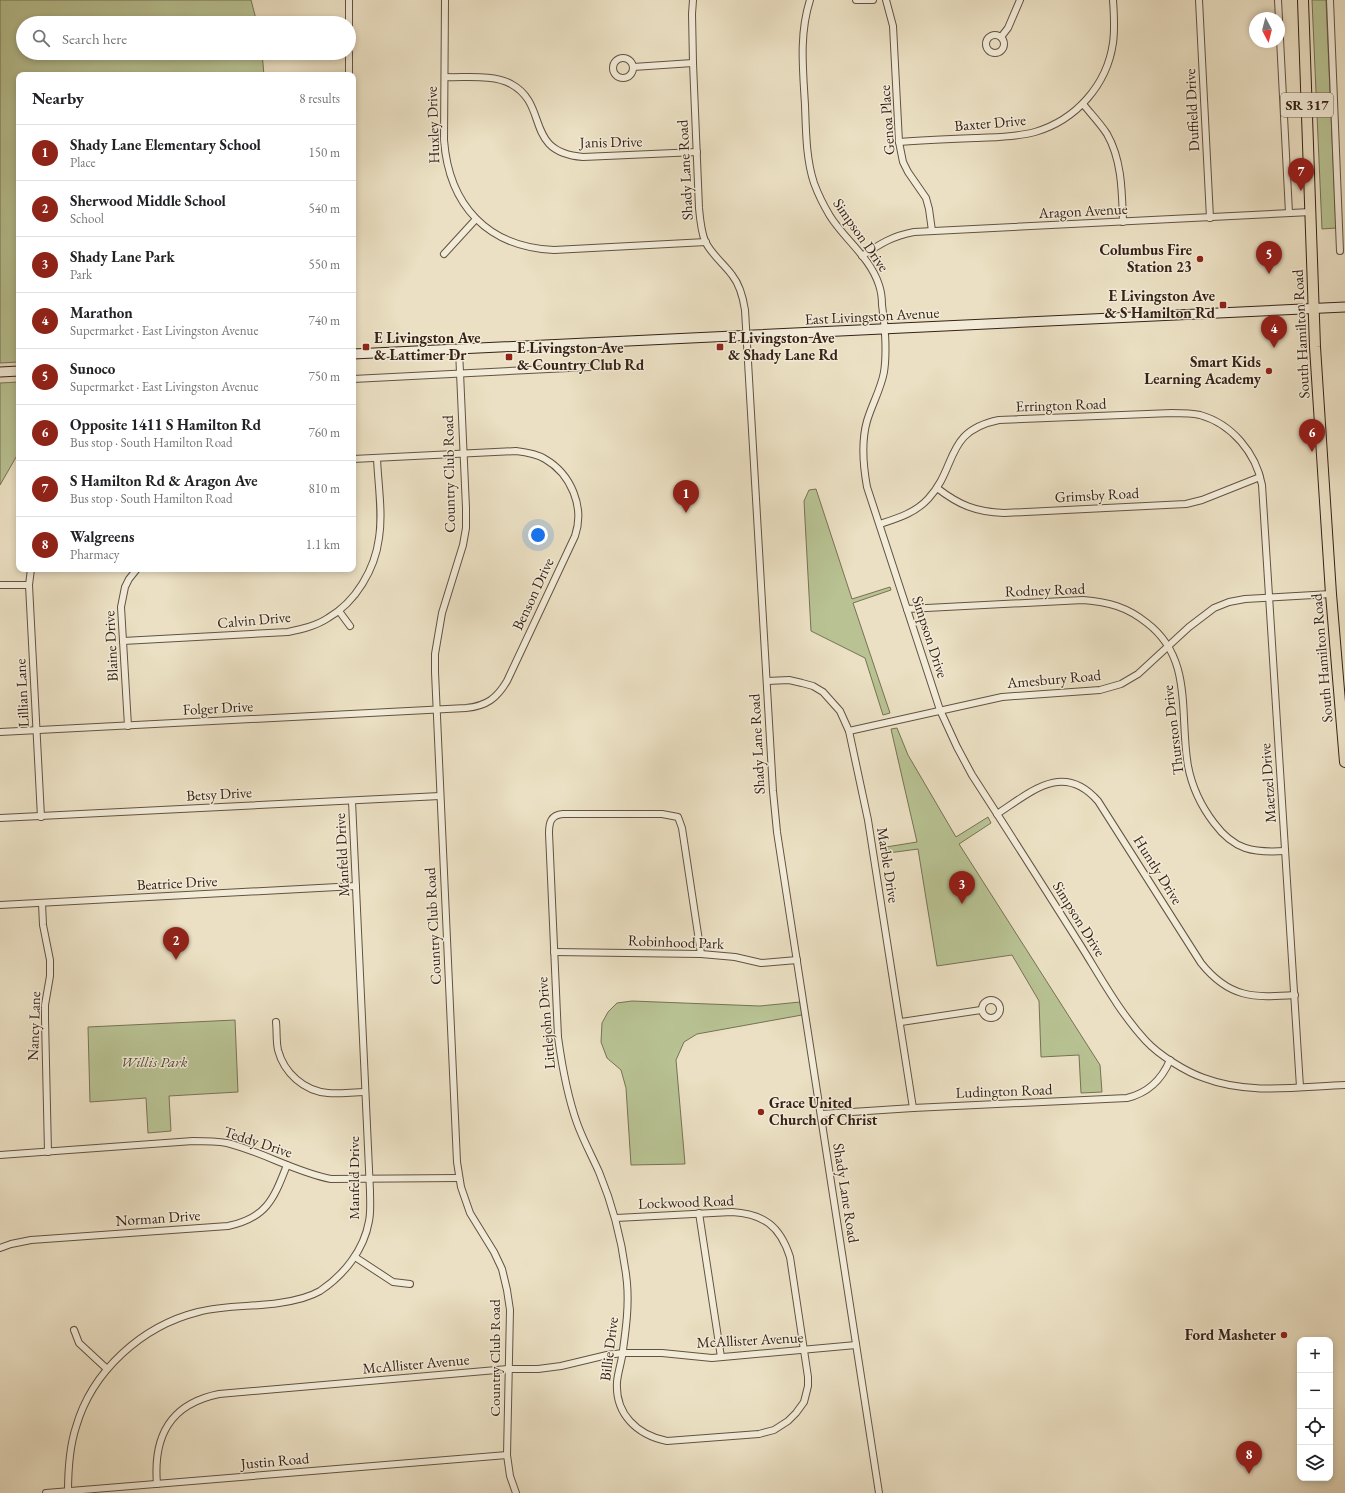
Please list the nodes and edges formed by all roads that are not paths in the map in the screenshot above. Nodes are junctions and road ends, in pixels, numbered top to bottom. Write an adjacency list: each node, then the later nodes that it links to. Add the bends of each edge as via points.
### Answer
1 (349, 0): 14 (street)
2 (445, 0): 20 (street, Huxley Drive)
3 (693, 0): 17 (street, Shady Lane Road)
4 (810, 0): 33 (street, Simpson Drive, via 802,52 806,131 814,182 830,216)
5 (856, 0): 6 (street)
6 (873, 0)
7 (886, 0): 22 (street, Genoa Place, via 893,26)
8 (1020, 0): 15 (street, via 1008,28)
9 (1113, 0): 21 (street, Baxter Drive, via 1113,42 1110,57 1101,79)
10 (1200, 0): 26 (street, Duffield Drive)
11 (1278, 0): 25 (street)
12 (1303, 0): 24 (main road, South Hamilton Road / SR 317)
13 (1330, 0): 31 (street)
14 (349, 16)
15 (1001, 37)
16 (349, 60): 19 (street)
17 (693, 63): 18 (street); 23 (street, Shady Lane Road)
18 (633, 67)
19 (349, 72)
20 (444, 77): 23 (street, Janis Drive, via 491,78 511,84 532,103 544,138 567,155 583,157); 27 (street, Huxley Drive, via 446,164 460,197)
21 (1083, 104): 22 (street, Baxter Drive, via 1072,114 1050,126 1023,134); 28 (street, via 1106,133 1113,148 1121,180)
22 (899, 142): 29 (street, Genoa Place, via 903,162 926,198)
23 (697, 152): 30 (street, Shady Lane Road, via 699,208)
24 (1311, 212): 25 (street, Aragon Avenue); 35 (main road, South Hamilton Road / SR 317)
25 (1289, 214): 26 (street, Aragon Avenue)
26 (1210, 218): 28 (street, Aragon Avenue)
27 (476, 219): 30 (street, Huxley Drive, via 501,237 541,250); 32 (street)
28 (1123, 222): 29 (street, Aragon Avenue)
29 (932, 231): 33 (street, Aragon Avenue, via 902,234 883,242)
30 (706, 242): 37 (street, Shady Lane Road, via 738,286 743,298)
31 (1340, 251)
32 (444, 254)
33 (862, 256): 36 (street, Simpson Drive, via 879,285)
34 (1345, 307): 35 (main road, East Livingston Avenue)
35 (1314, 308): 36 (main road, East Livingston Avenue); 55 (main road, South Hamilton Road / SR 317)
36 (884, 329): 37 (main road, East Livingston Avenue); 50 (street, Simpson Drive, via 884,373 867,420 863,453 867,486)
37 (748, 336): 38 (main road, East Livingston Avenue); 62 (street, Shady Lane Road)
38 (459, 350): 39 (main road, East Livingston Avenue); 43 (street, Country Club Road)
39 (356, 354)
40 (589, 367): 43 (street)
41 (16, 371): 42 (main road)
42 (0, 372)
43 (460, 373): 44 (street); 45 (street, Country Club Road)
44 (356, 379)
45 (463, 454): 46 (street, Benson Drive); 63 (street, Country Club Road, via 466,528 463,545 446,594 437,639 434,672); 63 (street, Benson Drive, via 516,451 544,458 569,482 578,506 578,524 575,536 507,681 498,694 475,708)
46 (377, 458): 47 (street, Benson Drive); 58 (street, Calvin Drive, via 380,528 376,554 365,580)
47 (356, 459)
48 (1260, 477): 49 (street, Grimsby Road, via 1186,504 1004,513 980,511 965,506); 49 (street, Errington Road, via 1247,449 1226,427 1200,415 1172,413 999,420 987,423 966,434 958,444); 56 (street, Maetzel Drive)
49 (937, 488): 50 (street, Errington Road, via 928,499 906,515)
50 (880, 524): 57 (street, Simpson Drive)
51 (31, 572): 54 (street, Lillian Lane)
52 (135, 572): 60 (street, Blaine Drive, via 129,579 122,597)
53 (0, 585): 54 (street)
54 (29, 585): 66 (street, Lillian Lane)
55 (1332, 594): 56 (street, Amesbury Road); 69 (main road, South Hamilton Road / SR 317)
56 (1269, 598): 61 (street, Amesbury Road, via 1245,599 1214,608 1188,627); 75 (street, Maetzel Drive)
57 (907, 609): 61 (street, Rodney Road, via 1102,601 1139,616 1163,637); 64 (street, Simpson Drive)
58 (339, 611): 59 (street); 60 (street, Calvin Drive, via 309,627 288,632)
59 (350, 626)
60 (123, 641): 65 (street, Blaine Drive)
61 (1169, 646): 64 (street, Amesbury Road, via 1138,674 1110,687 1089,691 1002,697); 75 (street, Thurston Drive, via 1181,679 1188,766 1203,807 1218,829 1237,844 1249,850 1263,852)
62 (767, 681): 67 (street, Marble Drive, via 802,682 823,692 840,711); 81 (street, Shady Lane Road, via 777,832)
63 (437, 709): 65 (street, Folger Drive); 70 (street, Country Club Road)
64 (940, 710): 67 (street, Amesbury Road); 72 (street, Simpson Drive, via 956,747)
65 (128, 726): 66 (street, Folger Drive)
66 (37, 730): 68 (street, Folger Drive); 73 (street, Lillian Lane)
67 (849, 731): 85 (street, Marble Drive, via 868,820)
68 (0, 732)
69 (1345, 762)
70 (440, 796): 71 (street, Betsy Drive); 95 (street, Country Club Road)
71 (352, 801): 73 (street, Betsy Drive); 76 (street, Manfeld Drive)
72 (997, 814): 82 (street, Huntly Drive, via 1038,787 1054,782 1070,782 1090,792 1201,963 1218,982 1243,994 1267,997); 86 (street, Simpson Drive, via 1133,1027)
73 (41, 816): 74 (street, Betsy Drive)
74 (0, 818)
75 (1286, 851): 82 (street, Maetzel Drive)
76 (356, 886): 77 (street, Beatrice Drive); 89 (street, Manfeld Drive)
77 (42, 903): 78 (street, Beatrice Drive); 92 (street, Nancy Lane, via 43,925 50,960 45,1005)
78 (0, 905)
79 (554, 952): 80 (street, Robinhood Park); 80 (street, Littlejohn Drive, via 549,833 552,817 562,814 662,814 678,817 682,828); 98 (street, Littlejohn Drive, via 562,1069 578,1124)
80 (701, 954): 81 (street, Robinhood Park, via 735,957 761,964)
81 (797, 960): 91 (street, Shady Lane Road)
82 (1295, 995): 88 (street, Maetzel Drive)
83 (981, 1010): 85 (street)
84 (276, 1022): 89 (street, via 278,1048 284,1065 303,1085 328,1093)
85 (901, 1022): 90 (street, Marble Drive)
86 (1170, 1060): 88 (street, Simpson Drive, via 1204,1078 1226,1084 1247,1088); 90 (street, Ludington Road, via 1159,1079 1142,1093 1127,1098)
87 (1345, 1085): 88 (street, Simpson Drive)
88 (1300, 1087)
89 (365, 1092): 96 (street, Manfeld Drive)
90 (913, 1108): 91 (street, Ludington Road)
91 (821, 1114): 103 (street, Shady Lane Road)
92 (48, 1152): 93 (street, Teddy Drive); 94 (street, Teddy Drive, via 193,1140 227,1144)
93 (0, 1155)
94 (287, 1164): 96 (street, Teddy Drive, via 332,1179); 99 (street, Norman Drive, via 272,1200 265,1210 240,1224 31,1240)
95 (459, 1178): 96 (street, Teddy Drive); 108 (street, Country Club Road, via 470,1213 494,1252 505,1280 510,1310)
96 (370, 1180): 100 (street, Manfeld Drive, via 369,1222)
97 (699, 1213): 98 (street, Lockwood Road); 104 (street, Lockwood Road, via 751,1214 777,1230 790,1257); 106 (street)
98 (616, 1218): 105 (street, Billie Drive, via 622,1244 627,1290)
99 (0, 1248)
100 (355, 1257): 101 (street, via 393,1282); 107 (street, Manfeld Drive, via 339,1275 319,1291 299,1299 214,1308 182,1316 144,1336)
101 (410, 1284)
102 (74, 1330): 107 (street, via 79,1343)
103 (856, 1345): 104 (street, McAllister Avenue); 115 (street, Shady Lane Road)
104 (804, 1350): 106 (street, McAllister Avenue); 109 (street, Lockwood Road, via 808,1386 804,1402)
105 (623, 1353): 106 (street, McAllister Avenue); 108 (street, McAllister Avenue, via 607,1354 561,1366); 109 (street, Billie Drive, via 617,1384 620,1403 633,1424 652,1437 676,1441 759,1434 774,1430)
106 (721, 1357)
107 (107, 1369): 112 (street, Manfeld Drive, via 91,1392 76,1426 70,1457)
108 (508, 1369): 110 (street, Country Club Road); 111 (street, McAllister Avenue, via 208,1396 186,1406 163,1432 157,1456)
109 (796, 1413)
110 (508, 1455): 111 (street, Justin Road); 114 (street, Country Club Road, via 510,1476)
111 (157, 1484): 112 (street, Justin Road)
112 (68, 1492): 113 (street, Justin Road)
113 (46, 1493)
114 (516, 1493)
115 (878, 1493)

